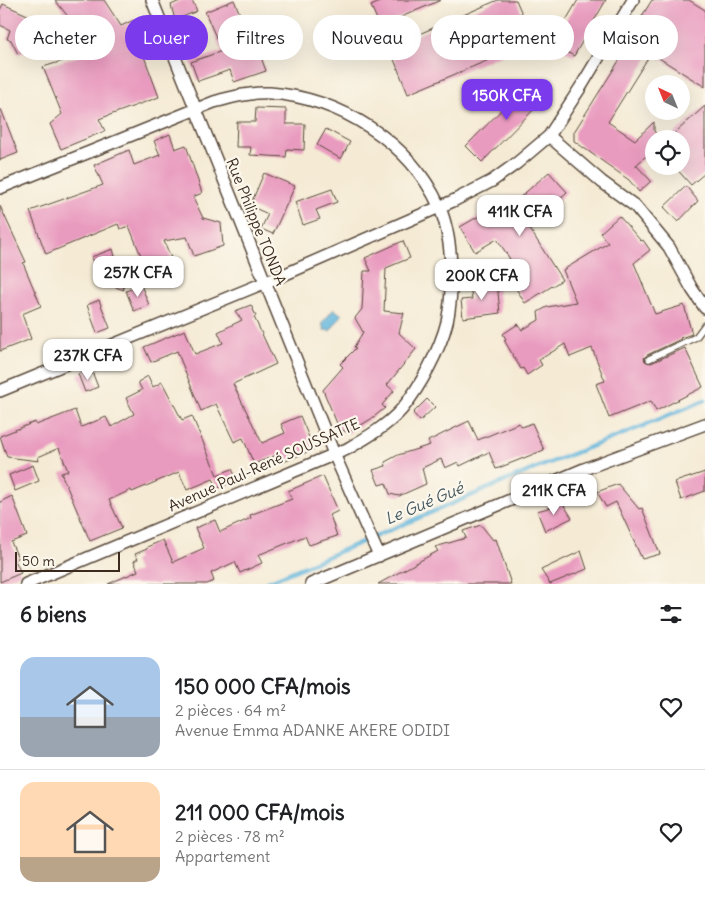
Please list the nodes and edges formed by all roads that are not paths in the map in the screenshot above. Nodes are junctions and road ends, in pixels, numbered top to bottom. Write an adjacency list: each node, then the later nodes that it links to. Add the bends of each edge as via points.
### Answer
1 (152, 0): 3 (street, Rue Philippe TONDA)
2 (633, 0): 4 (street)
3 (195, 109): 5 (street, Avenue Paul-René SOUSSATTE); 6 (street, Avenue Paul-René SOUSSATTE, via 232,97 269,93 334,108 376,131 398,150); 7 (street, Rue Philippe TONDA)
4 (549, 136): 6 (street, via 492,181); 8 (street, via 635,206 670,247)
5 (0, 188)
6 (439, 207): 7 (street); 13 (street, Avenue Paul-René SOUSSATTE, via 450,268 447,322 441,340 430,364 390,421 373,434)
7 (264, 283): 11 (street); 13 (street, Rue Philippe TONDA)
8 (705, 308)
9 (705, 325): 10 (lane, via 696,337)
10 (648, 358)
11 (0, 391)
12 (705, 424): 14 (street)
13 (334, 454): 14 (street, Rue Philippe TONDA); 15 (street, Avenue Paul-René SOUSSATTE)
14 (377, 551): 16 (street)
15 (26, 584)
16 (311, 584)

